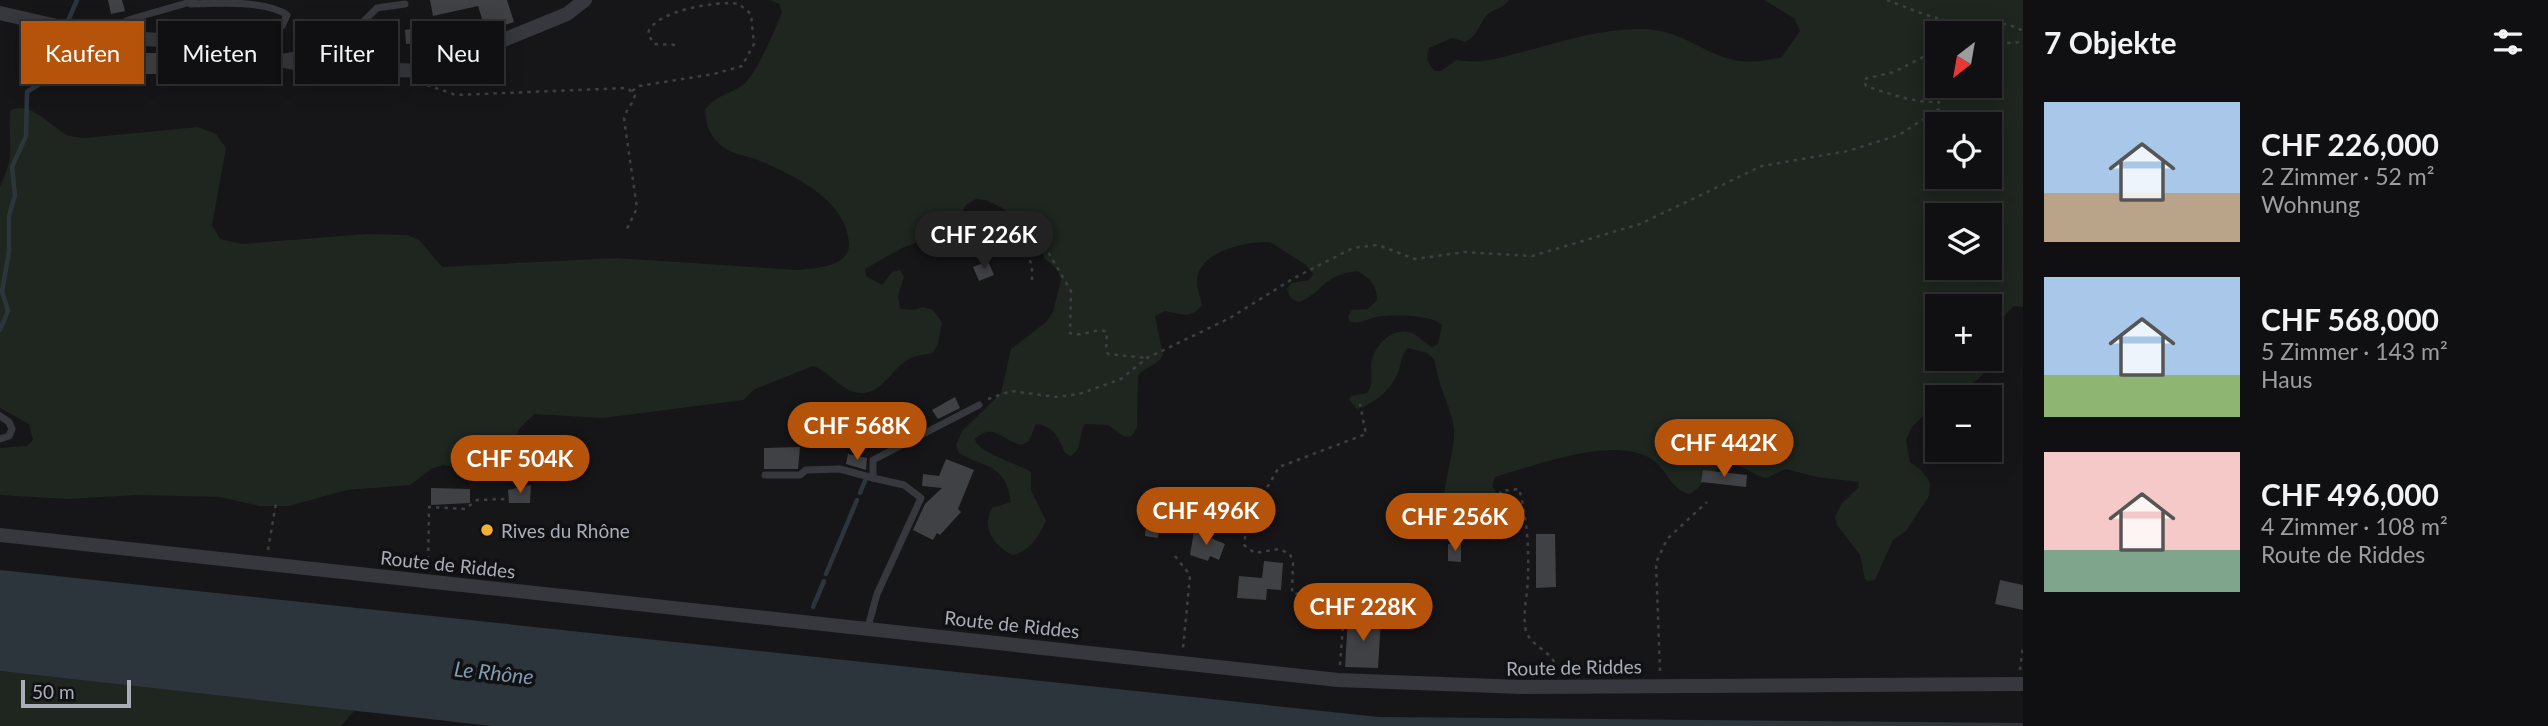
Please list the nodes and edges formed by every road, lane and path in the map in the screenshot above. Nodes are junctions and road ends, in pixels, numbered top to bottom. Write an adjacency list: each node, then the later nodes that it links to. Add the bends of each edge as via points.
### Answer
1 (585, 0): 15 (street, via 567,14 501,41 458,69)
2 (1887, 0): 9 (path, via 1954,22 2014,25)
3 (193, 2): 7 (lane); 8 (lane, via 280,10 287,15)
4 (405, 4): 14 (lane, via 377,8 356,29 302,54)
5 (0, 13): 6 (street)
6 (35, 21)
7 (126, 21)
8 (281, 26)
9 (2023, 31)
10 (2023, 42): 11 (path)
11 (2002, 43)
12 (677, 45): 16 (path, via 654,44 648,34 663,15 739,4 751,14 754,44 741,66)
13 (1925, 56): 19 (path, via 1894,72 1865,76 1862,82 1888,94 1939,102 1939,109 1899,135 1848,151 1762,166 1640,224 1532,256 1465,252 1415,259 1377,245 1353,248 1230,318)
14 (281, 58)
15 (398, 71): 16 (path, via 456,95)
16 (632, 91): 17 (path, via 634,101 624,119 637,208)
17 (626, 231)
18 (1031, 280): 19 (path, via 1032,265 1023,247 1028,240 1048,251 1071,291 1070,332 1107,332 1108,354)
19 (1147, 358): 21 (path, via 1121,379 1079,394 1057,397 1011,391)
20 (1360, 404): 37 (path, via 1366,434 1279,467 1249,509 1245,529 1244,545 1255,553 1279,549 1290,554 1292,593 1331,598 1343,626)
21 (979, 405): 25 (lane, via 873,460)
22 (0, 416): 23 (lane, via 12,429)
23 (0, 439)
24 (765, 475): 25 (lane, via 840,469)
25 (873, 478): 34 (lane, via 904,485 921,498 877,594)
26 (505, 499): 33 (path, via 477,500 465,509 429,508)
27 (1707, 502): 39 (path, via 1667,539 1656,563)
28 (276, 503): 32 (path)
29 (1480, 532): 40 (path, via 1496,509 1501,491 1519,489 1525,510 1528,574 1524,628 1557,667)
30 (0, 535): 32 (street, Route de Riddes)
31 (1175, 556): 36 (path, via 1190,575)
32 (266, 564): 33 (street, Route de Riddes)
33 (428, 582): 34 (street, Route de Riddes)
34 (867, 627): 36 (street, Route de Riddes)
35 (2023, 645): 38 (path)
36 (1182, 663): 37 (street, Route de Riddes)
37 (1338, 680): 40 (street, Route de Riddes)
38 (2020, 684): 39 (street, Route de Riddes)
39 (1661, 685): 40 (street, Route de Riddes)
40 (1558, 686)

